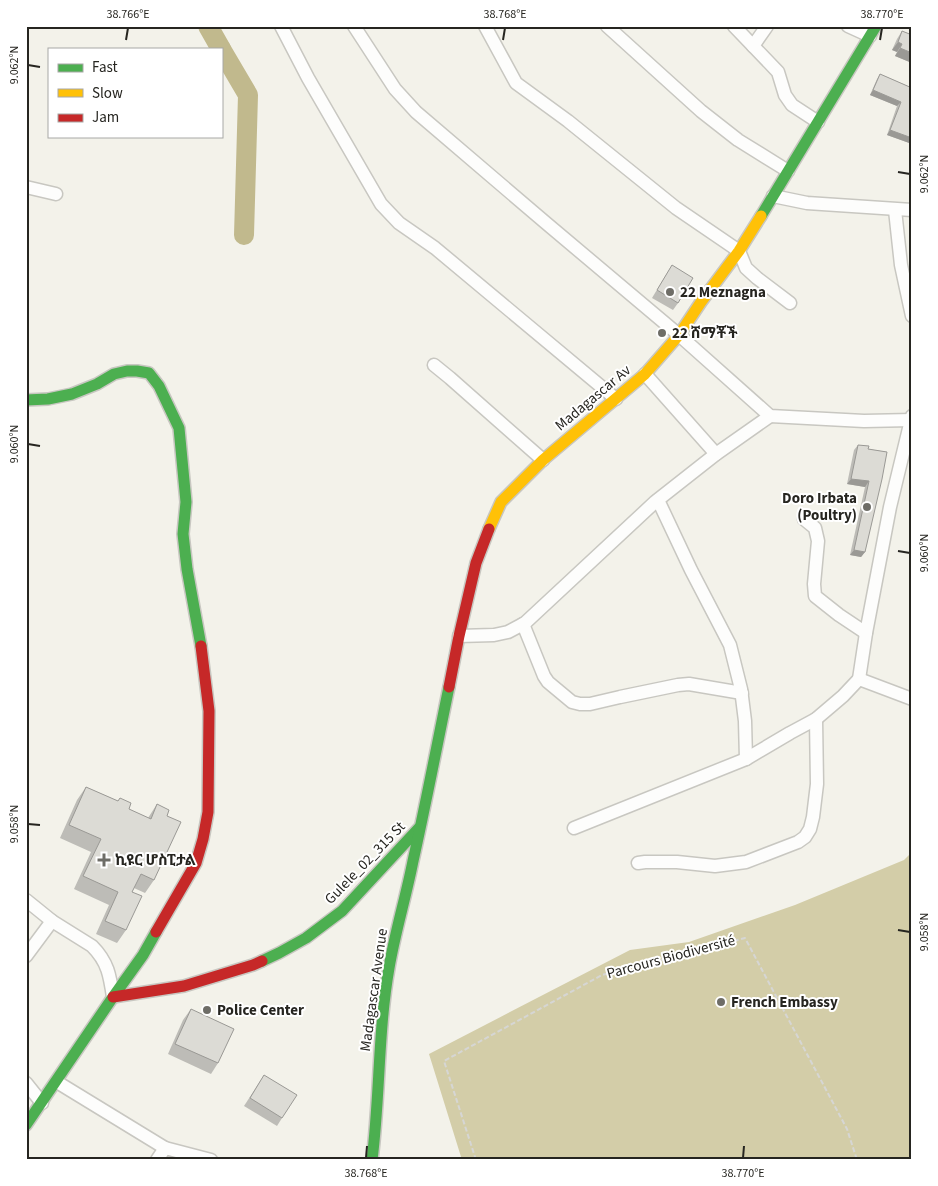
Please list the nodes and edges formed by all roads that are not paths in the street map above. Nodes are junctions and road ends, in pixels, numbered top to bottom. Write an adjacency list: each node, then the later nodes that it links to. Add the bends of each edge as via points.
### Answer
1 (281, 26): 25 (street, via 382,204 399,223 435,248)
2 (354, 26): 21 (street, via 395,89 416,112)
3 (607, 26): 11 (street, via 701,111 738,140)
4 (734, 26): 9 (street)
5 (767, 26): 9 (street)
6 (848, 26): 8 (street)
7 (488, 27): 17 (street, via 516,83 676,208)
8 (873, 31): 10 (street, Madagascar Av)
9 (753, 46): 10 (street, via 778,72 785,95 792,105)
10 (818, 122): 11 (street, Madagascar Av)
11 (788, 171): 14 (street, Madagascar Av)
12 (26, 187): 13 (street)
13 (56, 194)
14 (773, 196): 15 (street, via 807,203); 17 (street, Madagascar Av)
15 (895, 210): 16 (street); 18 (street)
16 (912, 210)
17 (740, 251): 19 (street, via 746,268); 21 (street, Madagascar Av)
18 (907, 266): 20 (street)
19 (790, 303)
20 (912, 316)
21 (679, 335): 23 (street, Madagascar Av); 26 (street)
22 (434, 365): 29 (street)
23 (645, 374): 25 (street, Madagascar Av); 28 (street)
24 (26, 400): 46 (street, via 72,394 127,371 149,373 160,386 179,428 186,502 183,534 209,711 208,812 196,863 143,955)
25 (616, 400): 29 (street, Madagascar Av)
26 (770, 416): 27 (street, via 864,421); 28 (street)
27 (911, 419): 33 (street)
28 (716, 454): 30 (street)
29 (543, 460): 34 (street, Madagascar Av, via 502,502 476,563)
30 (658, 500): 32 (street); 36 (street, via 730,645)
31 (804, 519): 33 (street, via 815,528 818,541 816,596)
32 (523, 624): 34 (street, via 494,635); 36 (street, via 544,676 572,702 590,704 689,684)
33 (866, 633): 35 (street)
34 (459, 636): 40 (street, Madagascar Av)
35 (859, 679): 37 (street); 38 (street)
36 (742, 693): 39 (street)
37 (912, 699)
38 (816, 719): 39 (street); 42 (street, via 813,818 805,837 746,862 715,866 677,862)
39 (746, 759): 41 (street)
40 (420, 827): 46 (street, Gulele_02_315 St, via 342,911 279,953 184,986); 54 (street, Madagascar Avenue, via 389,969)
41 (574, 828)
42 (638, 863)
43 (26, 900): 44 (street)
44 (52, 921): 45 (street); 46 (street, via 97,951 108,970)
45 (26, 956)
46 (113, 997): 47 (street)
47 (57, 1082): 49 (street); 51 (street)
48 (26, 1083): 49 (street)
49 (42, 1103): 50 (street)
50 (26, 1125)
51 (165, 1148): 52 (street); 53 (street)
52 (157, 1160)
53 (210, 1160)
54 (372, 1160)

